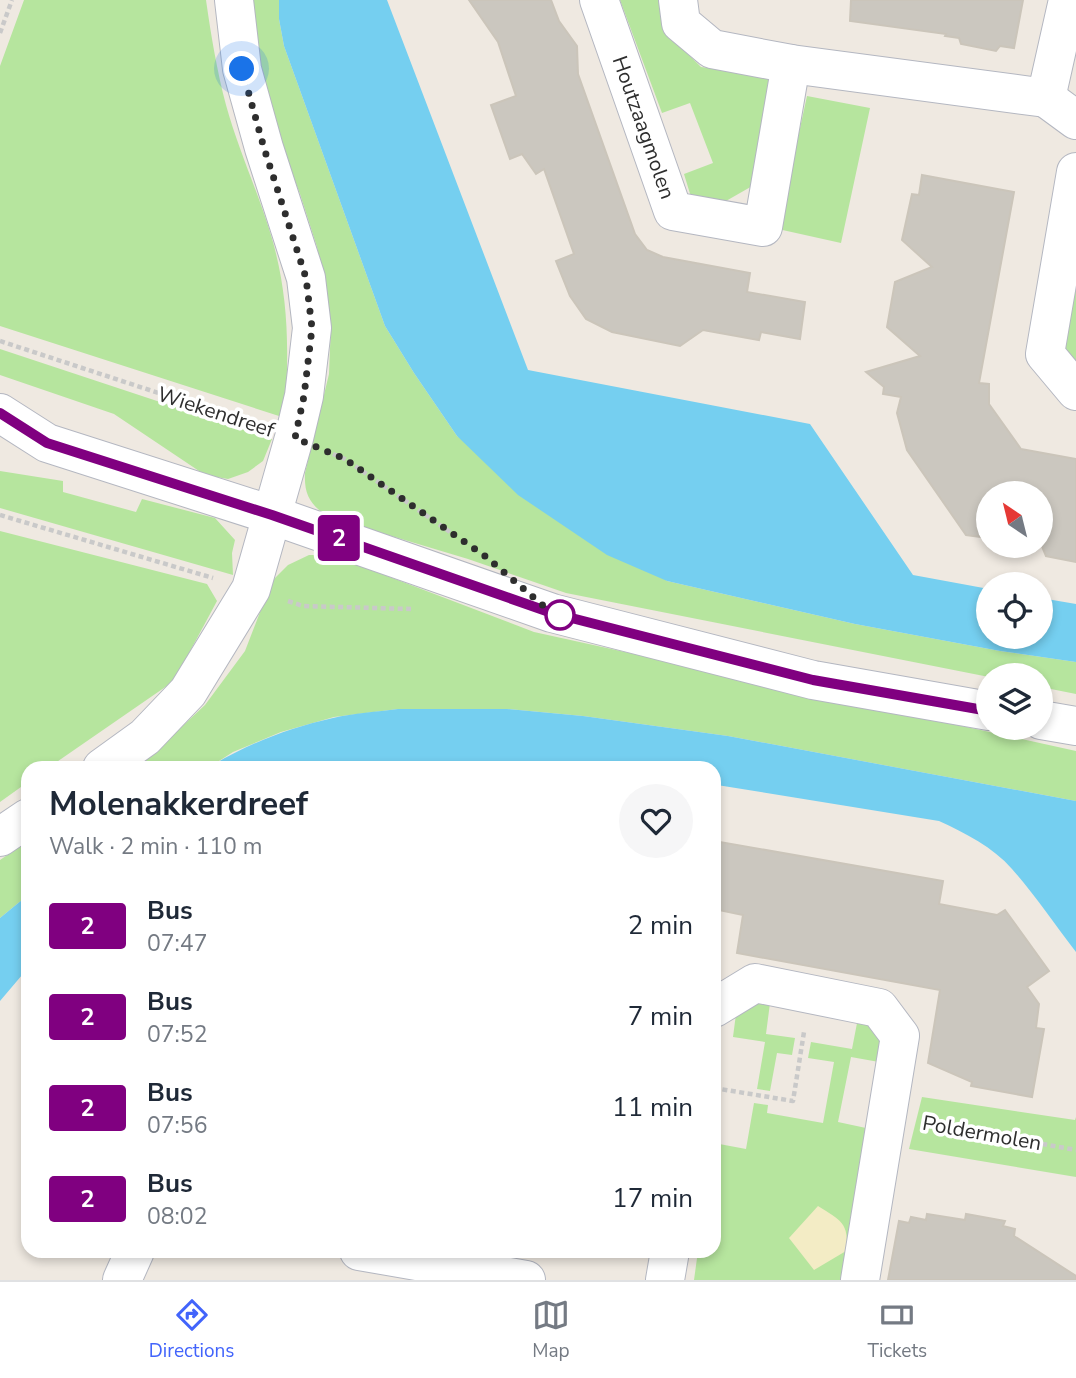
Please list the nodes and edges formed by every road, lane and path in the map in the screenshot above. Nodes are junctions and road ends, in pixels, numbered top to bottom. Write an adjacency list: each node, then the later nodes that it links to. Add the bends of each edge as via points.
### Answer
1 (12, 0): 6 (path)
2 (234, 0): 14 (street, via 242,69 306,278 312,328)
3 (599, 0): 7 (street, Houtzaagmolen, via 673,211 763,227)
4 (678, 0): 7 (street, via 681,23 712,49)
5 (1068, 0): 8 (street)
6 (0, 33)
7 (791, 64): 8 (street)
8 (1046, 98): 9 (street)
9 (1076, 120)
10 (1076, 172): 12 (street, via 1045,354)
11 (0, 341): 14 (path, Wiekendreef)
12 (1076, 391)
13 (0, 413): 15 (street)
14 (295, 438): 18 (street); 19 (path, Wiekendreef, via 345,459)
15 (47, 443): 16 (street); 18 (street)
16 (0, 444)
17 (0, 515): 20 (path)
18 (272, 515): 20 (street); 22 (street, via 552,613 813,680)
19 (453, 533)
20 (251, 589): 21 (path, via 303,606); 25 (street, via 188,692 145,737)
21 (414, 609)
22 (976, 709)
23 (1053, 722): 24 (street)
24 (1076, 726)
25 (112, 761)
26 (21, 823): 27 (street)
27 (0, 837)
28 (810, 994): 29 (street, via 755,983); 30 (path, via 793,1101); 31 (street, via 878,1009 900,1036)
29 (721, 1004)
30 (721, 1089)
31 (887, 1116): 32 (path, Poldermolen); 39 (street)
32 (1076, 1150)
33 (132, 1258): 36 (street)
34 (433, 1258): 37 (street)
35 (669, 1258): 38 (street)
36 (122, 1280)
37 (526, 1280)
38 (665, 1280)
39 (860, 1280)

